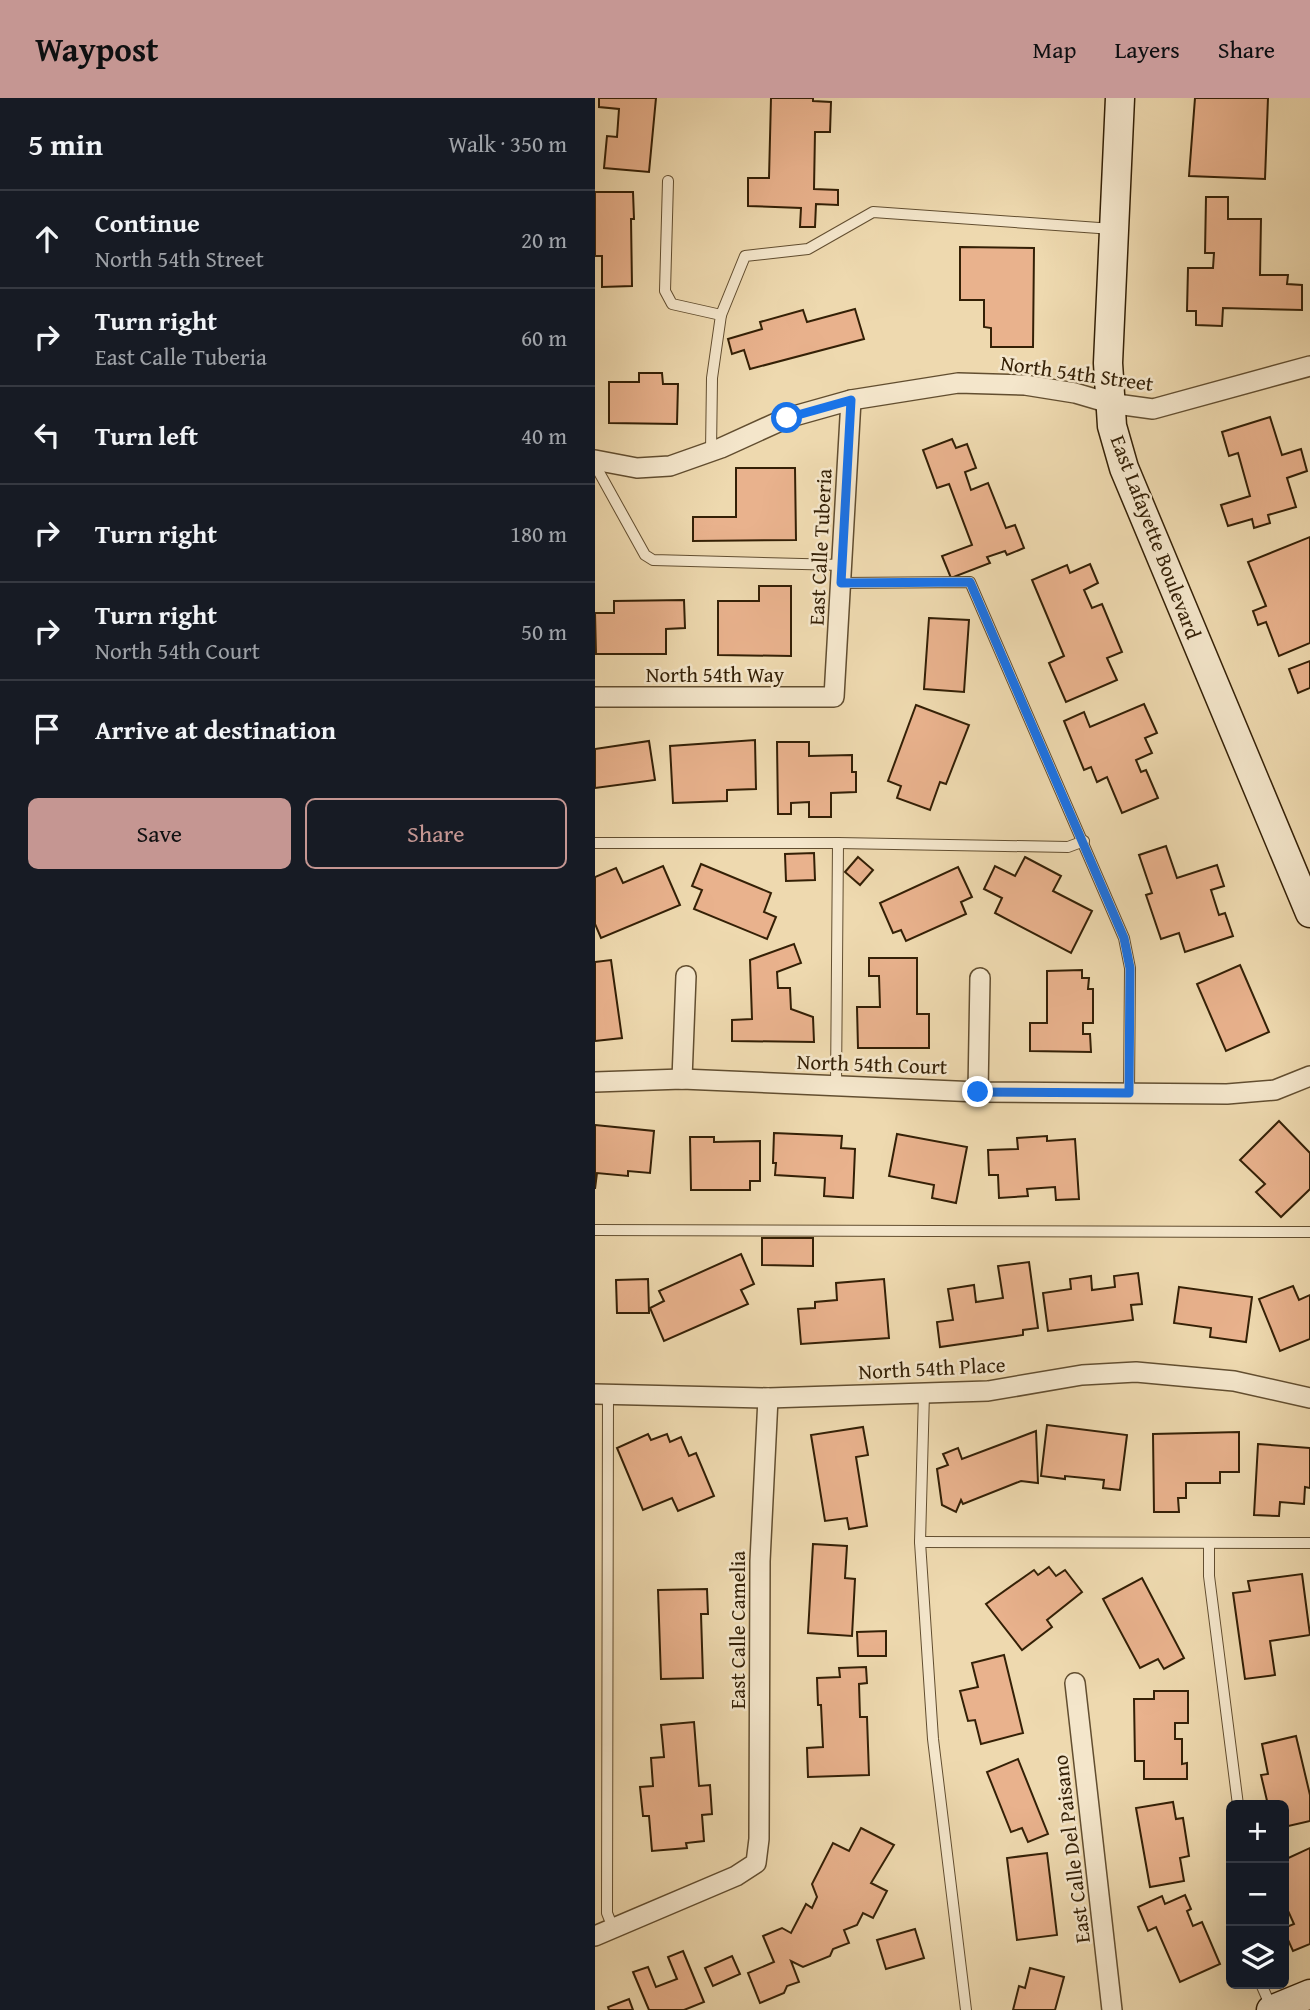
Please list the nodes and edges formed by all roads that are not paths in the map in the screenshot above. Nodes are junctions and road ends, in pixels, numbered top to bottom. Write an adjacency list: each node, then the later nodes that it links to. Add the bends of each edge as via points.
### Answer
1 (1120, 98): 3 (street, East Lafayette Boulevard)
2 (668, 181): 4 (lane, via 666,291 672,304)
3 (1114, 229): 4 (lane, via 873,212 808,249 745,256); 7 (street, East Lafayette Boulevard)
4 (721, 315): 8 (lane, via 712,378)
5 (1310, 366): 7 (street, North 54th Street, via 1153,409)
6 (851, 400): 7 (street, North 54th Street, via 958,383 1025,385); 8 (street, North 54th Street, via 787,418); 10 (street, East Calle Tuberia)
7 (1109, 403): 16 (street, East Lafayette Boulevard, via 1124,468)
8 (712, 451): 9 (street, North 54th Street, via 670,466 638,468)
9 (595, 462): 10 (lane, via 645,555 653,560)
10 (841, 574): 12 (street, East Calle Tuberia); 13 (lane, via 970,582)
11 (595, 697): 12 (street, North 54th Way)
12 (834, 697)
13 (1084, 841): 14 (lane, via 1067,847); 24 (lane, via 1124,938 1130,968)
14 (838, 843): 15 (lane); 22 (lane)
15 (595, 844)
16 (1310, 913)
17 (686, 976): 20 (street)
18 (980, 978): 23 (street)
19 (1310, 1076): 24 (street, North 54th Court, via 1275,1090)
20 (682, 1079): 21 (street, North 54th Court); 22 (street, North 54th Court)
21 (595, 1082)
22 (836, 1086): 23 (street, North 54th Court)
23 (978, 1092): 24 (street, North 54th Court)
24 (1129, 1093)
25 (595, 1230): 26 (lane)
26 (1310, 1232)
27 (924, 1393): 29 (street, North 54th Place); 30 (street, North 54th Place, via 988,1391 1083,1375 1136,1372 1234,1381); 31 (lane)
28 (601, 1394): 29 (street, North 54th Place); 36 (lane)
29 (768, 1398): 36 (street, East Calle Camelia, via 760,1562 756,1863 736,1876)
30 (1310, 1398)
31 (920, 1542): 32 (lane); 39 (lane, via 933,1739)
32 (1209, 1543): 33 (lane); 35 (lane)
33 (1310, 1543)
34 (1075, 1683): 40 (street, East Calle Del Paisano)
35 (1236, 1800)
36 (604, 1932)
37 (1263, 1989): 41 (lane)
38 (1310, 1994): 41 (street)
39 (966, 2010)
40 (1112, 2010)
41 (1272, 2010)

